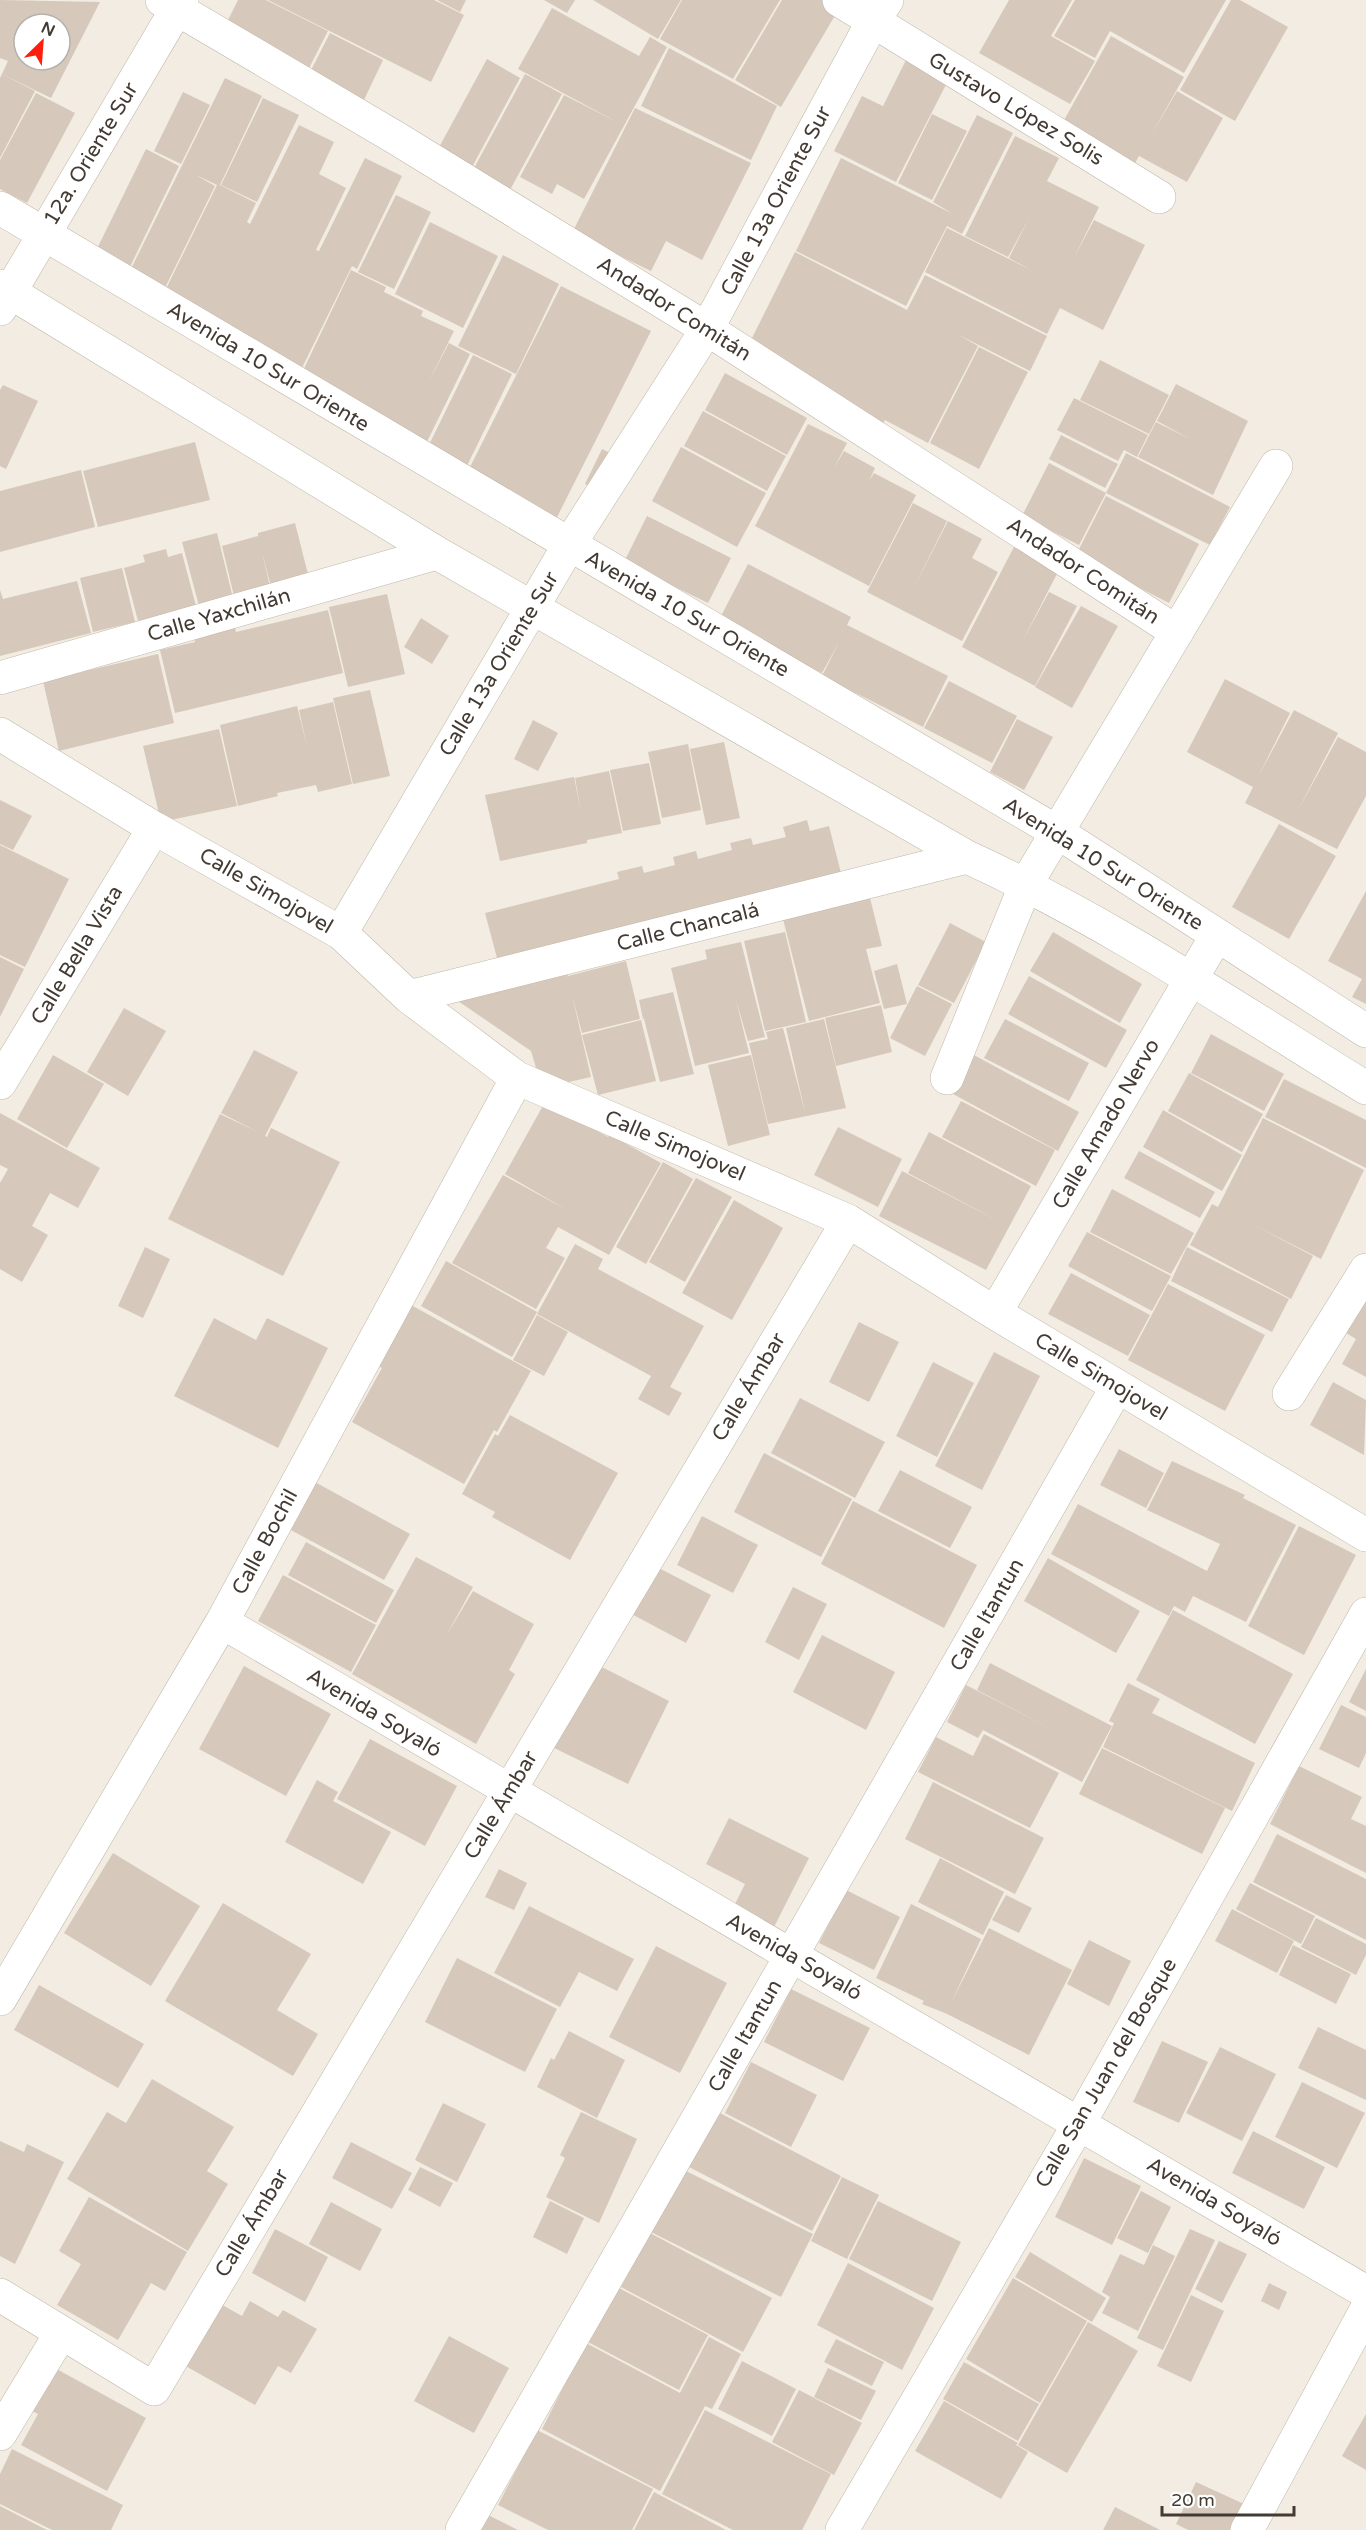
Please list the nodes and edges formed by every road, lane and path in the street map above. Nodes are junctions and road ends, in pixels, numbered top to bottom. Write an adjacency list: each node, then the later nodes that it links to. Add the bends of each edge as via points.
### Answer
1 (839, 0): 3 (street, Gustavo López Solis)
2 (174, 3): 6 (street, 12a. Oriente Sur); 8 (street, Andador Comitán)
3 (880, 11): 4 (street, Gustavo López Solis); 8 (street, Calle 13a Oriente Sur)
4 (1159, 196)
5 (0, 208): 6 (street, Avenida 10 Sur Oriente)
6 (43, 234): 7 (street, 12a. Oriente Sur); 10 (street, Avenida 10 Sur Oriente)
7 (3, 296): 11 (street)
8 (707, 329): 10 (street, Calle 13a Oriente Sur); 13 (street, Andador Comitán)
9 (1276, 466): 13 (street)
10 (569, 545): 12 (street, Calle 13a Oriente Sur); 17 (street, Avenida 10 Sur Oriente)
11 (437, 553): 12 (street); 14 (street, Calle Yaxchilán)
12 (533, 606): 18 (street); 20 (street, Calle 13a Oriente Sur)
13 (1177, 632): 17 (street)
14 (0, 678)
15 (0, 734): 16 (street, Calle Simojovel)
16 (154, 828): 20 (street, Calle Simojovel); 27 (street, Calle Bella Vista)
17 (1057, 832): 19 (street); 21 (street, Avenida 10 Sur Oriente)
18 (967, 857): 19 (street); 23 (street, Calle Chancalá)
19 (1026, 884): 22 (street); 26 (street)
20 (340, 933): 23 (street, Calle Simojovel)
21 (1217, 935): 22 (street, Calle Amado Nervo); 24 (street, Avenida 10 Sur Oriente)
22 (1190, 980): 28 (street); 31 (street, Calle Amado Nervo)
23 (409, 997): 25 (street, Calle Simojovel)
24 (1366, 1031)
25 (517, 1078): 29 (street, Calle Simojovel); 36 (street, Calle Bochil)
26 (946, 1078)
27 (0, 1083)
28 (1366, 1088)
29 (848, 1221): 31 (street, Calle Simojovel); 37 (street, Calle Ámbar)
30 (1366, 1270): 33 (street)
31 (994, 1313): 32 (street, Calle Simojovel)
32 (1118, 1387): 34 (street, Calle Simojovel); 38 (street, Calle Itantun)
33 (1289, 1394)
34 (1366, 1535)
35 (1366, 1614): 40 (street, Calle San Juan del Bosque)
36 (222, 1622): 37 (street, Avenida Soyaló); 39 (street, Calle Bochil)
37 (508, 1792): 38 (street, Avenida Soyaló); 44 (street, Calle Ámbar, via 154,2389)
38 (791, 1956): 40 (street, Avenida Soyaló); 46 (street, Calle Itantun)
39 (0, 1999)
40 (1080, 2122): 41 (street, Avenida Soyaló); 47 (street, Calle San Juan del Bosque)
41 (1366, 2292)
42 (0, 2295): 44 (street)
43 (1366, 2310): 48 (street)
44 (61, 2333): 45 (street)
45 (0, 2434)
46 (462, 2530)
47 (842, 2530)
48 (1247, 2530)

